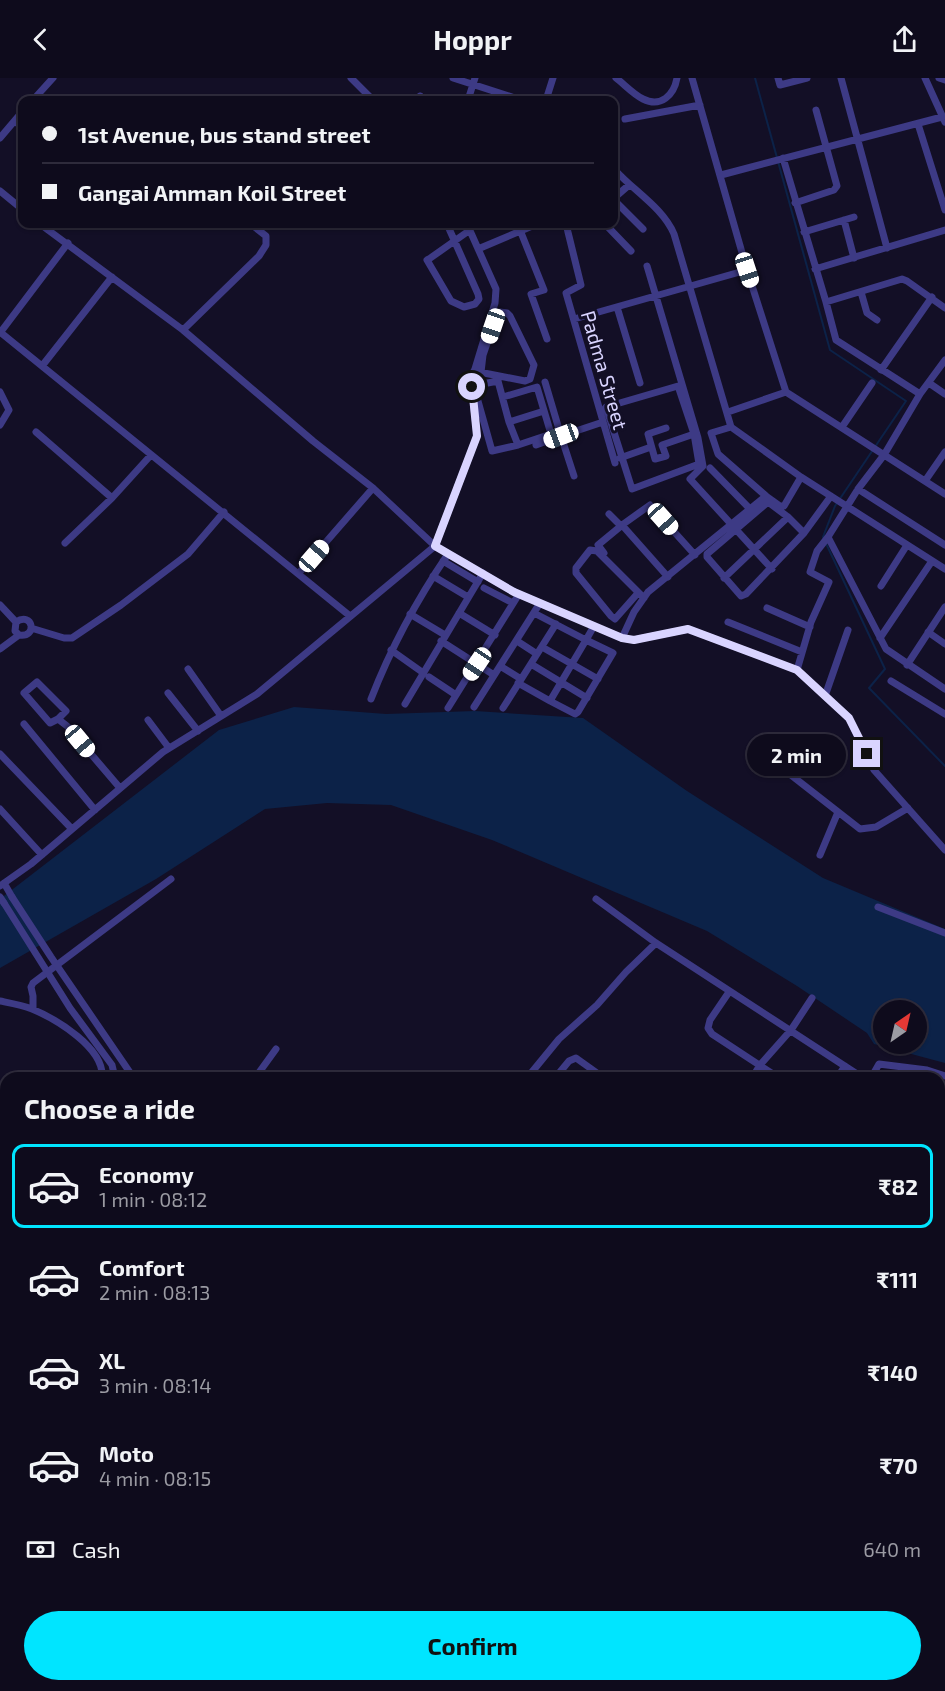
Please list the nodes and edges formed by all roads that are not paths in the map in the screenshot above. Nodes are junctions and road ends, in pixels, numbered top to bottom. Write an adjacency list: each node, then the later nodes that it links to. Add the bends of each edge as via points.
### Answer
1 (53, 78): 15 (street)
2 (351, 78): 16 (street)
3 (453, 78): 14 (street)
4 (553, 78): 19 (street)
5 (616, 78): 6 (street, via 643,99 654,101 666,99 675,90)
6 (677, 78)
7 (692, 78): 22 (street)
8 (778, 78): 9 (street, via 780,85)
9 (807, 78)
10 (841, 78): 31 (street)
11 (925, 78): 20 (street)
12 (939, 78): 13 (street)
13 (945, 80)
14 (474, 81): 17 (street); 18 (street)
15 (37, 96)
16 (369, 96)
17 (469, 96)
18 (507, 96)
19 (547, 96)
20 (935, 101): 21 (street); 27 (street)
21 (945, 104)
22 (700, 105): 25 (street); 35 (street)
23 (816, 110): 32 (street)
24 (18, 117): 26 (street)
25 (625, 119)
26 (15, 120): 28 (street); 30 (street)
27 (944, 120): 29 (street)
28 (18, 123)
29 (918, 124): 31 (street); 42 (street)
30 (0, 138)
31 (858, 139): 32 (street); 58 (street)
32 (827, 147): 33 (street); 40 (street, via 837,186)
33 (783, 159): 35 (street); 40 (street)
34 (618, 173): 36 (street)
35 (721, 175): 64 (street)
36 (629, 185): 38 (street); 66 (street, via 670,225)
37 (0, 191): 41 (street)
38 (618, 195)
39 (618, 203): 53 (street)
40 (795, 203): 55 (street)
41 (18, 206)
42 (945, 210)
43 (854, 217): 44 (street)
44 (844, 220): 55 (street); 61 (street)
45 (46, 228): 57 (street)
46 (256, 228): 76 (street, via 266,236 259,256)
47 (449, 228): 56 (street)
48 (468, 228): 56 (street)
49 (469, 228): 59 (street)
50 (521, 228): 59 (street); 78 (street, via 544,290 531,294)
51 (567, 228): 73 (street, Padma Street, via 581,285 566,293)
52 (609, 228): 60 (street)
53 (643, 228)
54 (945, 230): 58 (street)
55 (804, 232): 63 (street)
56 (455, 240): 56 (street, via 428,260 451,301 470,306 477,301 478,294)
57 (68, 243): 65 (street); 77 (street)
58 (886, 248): 61 (street)
59 (478, 249): 75 (street, via 496,290)
60 (631, 251)
61 (854, 258): 63 (street)
62 (647, 266): 68 (street)
63 (815, 269): 70 (street)
64 (747, 270): 66 (street); 89 (street)
65 (112, 277): 76 (street); 80 (street)
66 (690, 286): 68 (street); 94 (street)
67 (861, 292): 69 (street, via 902,279); 70 (street); 74 (street, via 867,313)
68 (655, 296): 71 (street); 104 (street)
69 (932, 297): 72 (street); 81 (street)
70 (826, 302): 81 (street, via 836,340)
71 (617, 307): 73 (street); 84 (street)
72 (945, 308)
73 (574, 320): 96 (street, Padma Street)
74 (877, 320)
75 (491, 324): 82 (street); 82 (street, via 500,312 510,316 534,370 525,381)
76 (183, 330): 116 (street)
77 (0, 332): 80 (street)
78 (546, 339)
79 (945, 360): 86 (street)
80 (42, 366): 110 (street)
81 (882, 370): 90 (street)
82 (478, 372): 87 (street)
83 (545, 382): 103 (street)
84 (640, 383)
85 (872, 383): 99 (street)
86 (929, 383): 90 (street); 91 (street)
87 (473, 386): 92 (street, via 498,381); 105 (street, via 492,451); 133 (street, via 477,436)
88 (0, 392): 97 (street, via 9,410)
89 (786, 393): 94 (street); 99 (street)
90 (920, 394): 109 (street)
91 (945, 394)
92 (503, 397): 93 (street, via 537,387); 95 (street)
93 (544, 411): 95 (street); 105 (street, via 551,434)
94 (728, 412): 98 (street)
95 (509, 422): 105 (street)
96 (603, 422): 103 (street); 111 (street, Padma Street)
97 (0, 425)
98 (731, 427): 102 (street); 114 (street)
99 (842, 427): 109 (street)
100 (666, 428): 107 (street, via 648,434)
101 (36, 432): 120 (street)
102 (711, 433): 104 (street); 119 (street, via 718,454)
103 (561, 436): 106 (street); 113 (street)
104 (696, 436): 107 (street, via 662,445 666,456 655,459); 111 (street, via 699,464 633,489); 111 (street, via 678,386 606,407); 127 (street, via 703,466 690,479)
105 (518, 445)
106 (536, 445)
107 (651, 447): 111 (street)
108 (945, 452): 115 (street)
109 (883, 454): 115 (street); 117 (street)
110 (151, 455): 120 (street); 123 (street)
111 (617, 460)
112 (710, 468): 122 (street)
113 (574, 476)
114 (801, 477): 119 (street, via 784,506); 121 (street)
115 (925, 481): 118 (street)
116 (373, 488): 133 (street); 141 (street)
117 (858, 489): 121 (street); 132 (street)
118 (945, 494)
119 (766, 496): 122 (street)
120 (112, 498): 130 (street)
121 (838, 502): 128 (street); 129 (street); 131 (street)
122 (750, 510): 127 (street)
123 (224, 513): 141 (street); 166 (street, via 188,555 72,638)
124 (609, 514): 126 (street)
125 (788, 517): 127 (street, via 768,502); 128 (street); 134 (street)
126 (621, 526): 136 (street, via 650,505); 144 (street); 150 (street, via 598,545)
127 (734, 528): 134 (street); 136 (street); 145 (street, via 707,554)
128 (804, 533): 139 (street)
129 (826, 540): 165 (street, via 817,551 810,572 829,582); 173 (street)
130 (65, 543)
131 (907, 545): 138 (street); 147 (street)
132 (945, 545)
133 (435, 546): 135 (street); 160 (street)
134 (754, 550): 139 (street); 145 (street)
135 (448, 554): 137 (street); 142 (street)
136 (694, 555): 144 (street)
137 (443, 561): 143 (street); 146 (street)
138 (932, 561): 140 (street); 173 (street)
139 (772, 569): 145 (street, via 743,596)
140 (945, 569)
141 (299, 573): 160 (street)
142 (483, 573): 146 (street); 149 (street)
143 (433, 576): 151 (street); 159 (street)
144 (668, 577): 150 (street)
145 (724, 578)
146 (478, 582): 151 (street)
147 (881, 586)
148 (484, 588): 152 (street)
149 (519, 594): 152 (street); 153 (street)
150 (642, 595): 150 (street, via 594,550 576,568 576,573 615,619); 172 (street)
151 (468, 597): 157 (street)
152 (513, 603): 170 (street)
153 (540, 603): 158 (street); 164 (street)
154 (0, 605): 161 (street)
155 (767, 608): 165 (street)
156 (945, 608): 168 (street)
157 (459, 613): 170 (street); 171 (street)
158 (534, 613): 163 (street); 175 (street)
159 (410, 614): 171 (street); 179 (street)
160 (350, 616): 207 (street, via 257,694)
161 (16, 622): 166 (street, via 26,619); 169 (street)
162 (728, 622): 180 (street)
163 (556, 624): 174 (street); 177 (street)
164 (594, 627): 172 (street); 174 (street)
165 (810, 627): 180 (street)
166 (31, 628): 169 (street, via 24,636)
167 (848, 630): 198 (street)
168 (928, 632): 176 (street); 185 (street)
169 (19, 635): 178 (street)
170 (495, 635): 182 (street)
171 (443, 638): 182 (street); 189 (street)
172 (622, 638): 188 (street, via 634,640 688,629)
173 (880, 638): 185 (street, via 886,649)
174 (586, 640): 184 (street); 191 (street, via 613,654)
175 (517, 641): 181 (street); 186 (street)
176 (945, 644)
177 (542, 647): 181 (street); 184 (street)
178 (0, 649)
179 (391, 650): 189 (street); 200 (street)
180 (802, 652): 188 (street)
181 (537, 654): 183 (street)
182 (477, 664): 190 (street); 197 (street)
183 (531, 664): 192 (street); 194 (street)
184 (572, 664): 191 (street); 194 (street)
185 (907, 665): 195 (street)
186 (500, 666): 190 (street); 192 (street)
187 (188, 669): 207 (street)
188 (797, 670): 198 (street)
189 (426, 675): 197 (street); 202 (street)
190 (494, 675): 203 (street)
191 (598, 679): 199 (street)
192 (520, 681): 201 (street); 205 (street)
193 (891, 681): 206 (street)
194 (561, 682): 199 (street); 201 (street)
195 (945, 689)
196 (168, 693): 211 (street)
197 (456, 695): 204 (street)
198 (825, 696): 216 (street, via 849,718 874,770)
199 (587, 698): 201 (street, via 575,714)
200 (371, 699)
201 (550, 701)
202 (405, 704)
203 (474, 707)
204 (448, 708)
205 (502, 708)
206 (945, 714)
207 (221, 716): 211 (street)
208 (58, 719): 208 (street, via 50,723 24,693 36,682 66,711); 215 (street)
209 (148, 720): 212 (street)
210 (24, 724): 218 (street)
211 (198, 730): 212 (street)
212 (170, 748): 215 (street)
213 (0, 754): 220 (street)
214 (773, 761): 219 (street)
215 (120, 788): 218 (street)
216 (908, 808): 219 (street, via 876,827 860,829); 221 (street)
217 (0, 809): 222 (street)
218 (94, 810): 220 (street)
219 (838, 812): 223 (street)
220 (72, 829): 222 (street)
221 (945, 850)
222 (42, 855): 225 (street)
223 (820, 855)
224 (171, 879): 234 (street, via 33,983)
225 (2, 885): 242 (street, bridge)
226 (596, 899): 230 (street)
227 (2, 900): 241 (street, bridge)
228 (878, 907): 229 (street)
229 (945, 933)
230 (656, 943): 231 (street); 244 (street)
231 (729, 992): 235 (street); 237 (street, via 708,1028)
232 (813, 998): 235 (street)
233 (0, 1001): 234 (street)
234 (33, 1009): 240 (street, via 86,1043)
235 (791, 1030): 237 (street); 238 (street)
236 (276, 1049): 243 (street)
237 (760, 1065): 247 (street); 248 (street)
238 (845, 1066): 249 (street); 250 (street)
239 (927, 1070): 251 (street, via 879,1064); 252 (street)
240 (101, 1072)
241 (114, 1072)
242 (130, 1072)
243 (259, 1072)
244 (532, 1072)
245 (560, 1072): 246 (street, via 576,1058)
246 (596, 1072)
247 (756, 1072)
248 (770, 1072)
249 (841, 1072)
250 (854, 1072)
251 (874, 1072)
252 (933, 1072)

